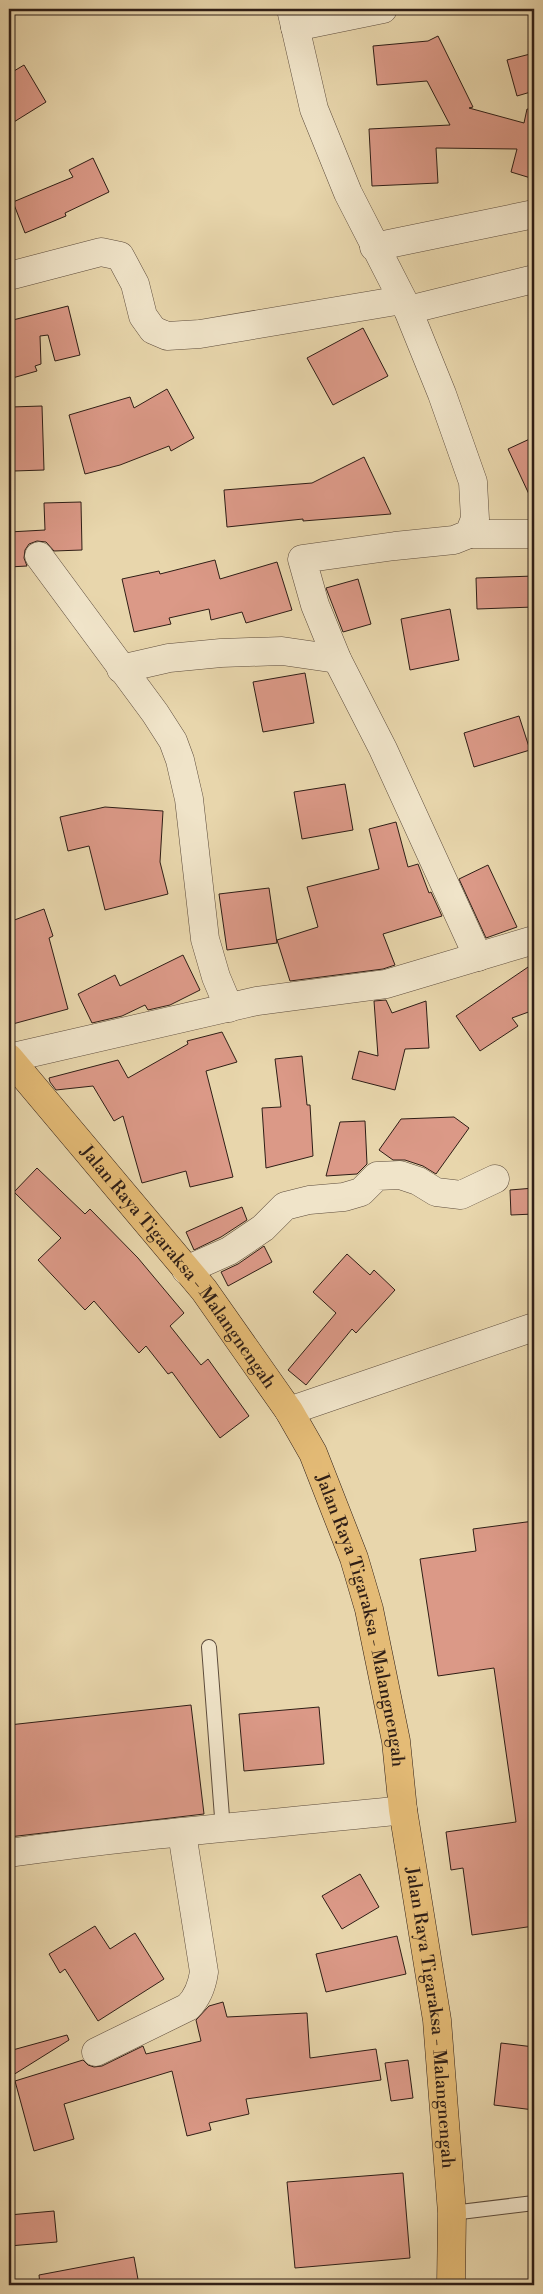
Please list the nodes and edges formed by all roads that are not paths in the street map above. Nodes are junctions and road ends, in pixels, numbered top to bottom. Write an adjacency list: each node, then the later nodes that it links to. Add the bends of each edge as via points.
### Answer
1 (384, 9): 2 (street)
2 (293, 18): 4 (street, via 314,109)
3 (534, 214): 4 (street)
4 (374, 247): 7 (street)
5 (9, 276): 7 (street, via 101,252 120,256 135,284 143,316 153,330 167,336)
6 (534, 279): 7 (street)
7 (405, 305): 8 (street, via 442,394 473,482 475,519)
8 (469, 534): 9 (street); 11 (street, via 454,540 302,558 315,605)
9 (534, 534)
10 (39, 556): 12 (street)
11 (337, 659): 12 (street, via 282,651 221,652 169,658); 14 (street, via 383,749)
12 (121, 670): 15 (street, via 155,713 180,760 189,799 205,939)
13 (534, 940): 14 (street)
14 (478, 957): 15 (street, via 386,984 257,1001)
15 (229, 1008): 16 (street)
16 (9, 1058): 18 (main road, Jalan Raya Tigaraksa - Malangnengah)
17 (495, 1179): 18 (street, via 461,1195 436,1192 400,1175 377,1176 361,1192 285,1206 263,1228 229,1251)
18 (186, 1270): 20 (main road, Jalan Raya Tigaraksa - Malangnengah, via 204,1290)
19 (534, 1327): 20 (street)
20 (289, 1411): 22 (main road, Jalan Raya Tigaraksa - Malangnengah, via 313,1453 354,1558 369,1609 396,1741)
21 (209, 1647): 23 (lane)
22 (403, 1810): 23 (street); 28 (main road, Jalan Raya Tigaraksa - Malangnengah, via 437,2020)
23 (223, 1830): 24 (street)
24 (182, 1833): 25 (street, via 112,1838); 26 (street, via 204,1972 200,1990 188,2007)
25 (9, 1853)
26 (96, 2052)
27 (534, 2203): 28 (lane)
28 (452, 2213): 29 (main road, Jalan Raya Tigaraksa - Malangnengah)
29 (451, 2285)

